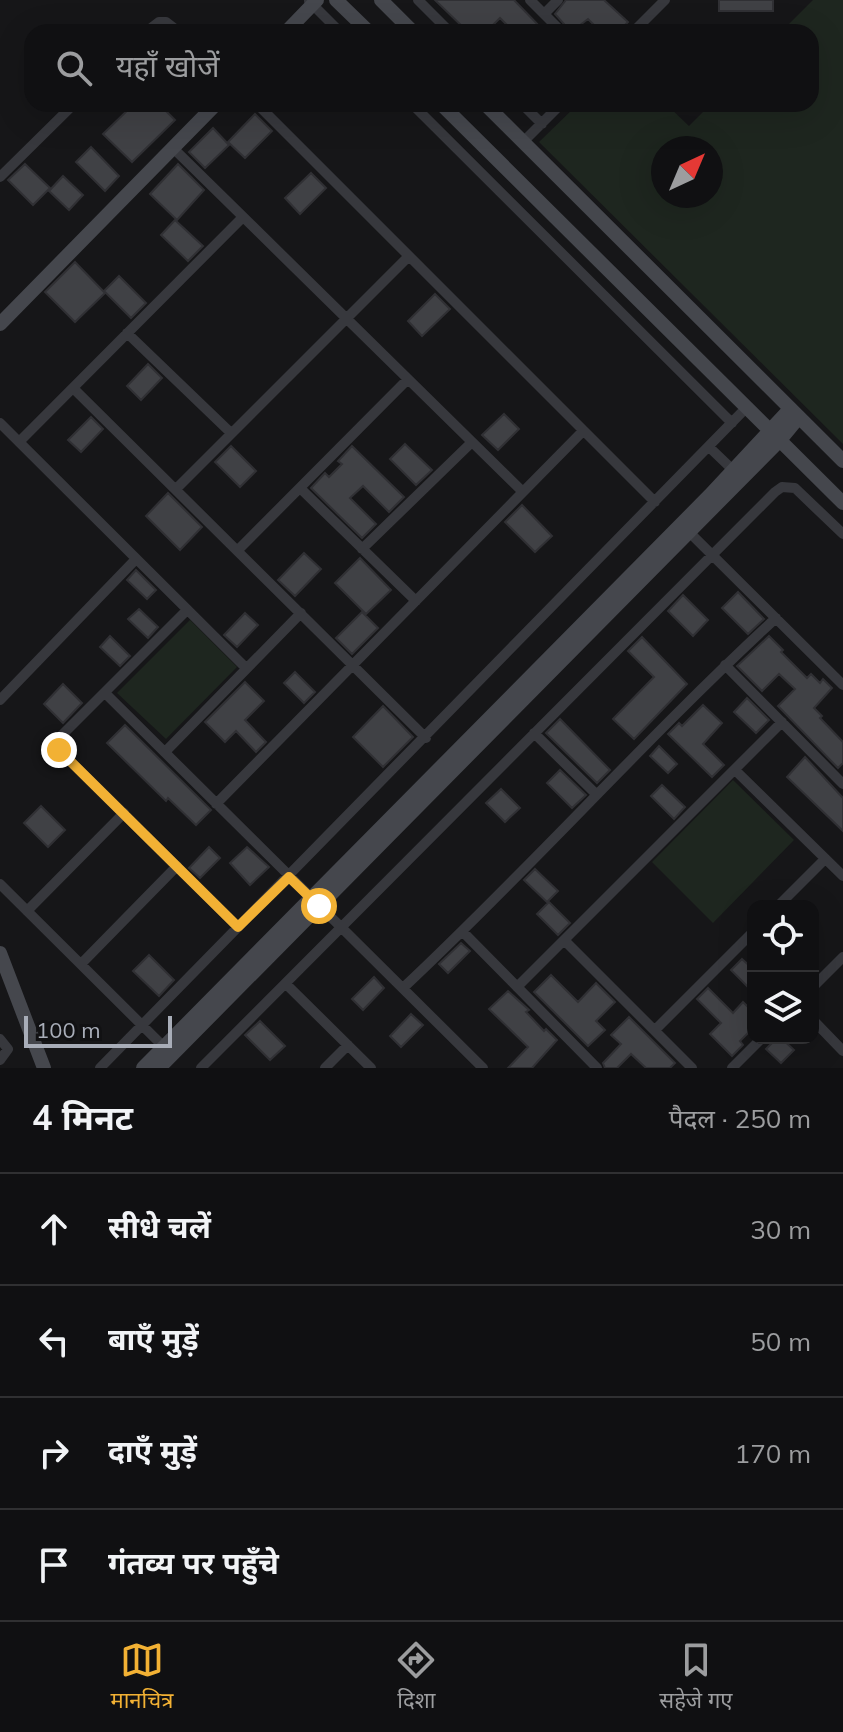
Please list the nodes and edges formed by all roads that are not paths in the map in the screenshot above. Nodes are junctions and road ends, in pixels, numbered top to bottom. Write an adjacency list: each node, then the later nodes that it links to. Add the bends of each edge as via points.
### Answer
1 (336, 0): 11 (street)
2 (381, 0): 12 (street)
3 (418, 0): 13 (street)
4 (530, 0): 8 (street)
5 (558, 0): 8 (street)
6 (665, 0): 15 (street)
7 (312, 2): 9 (street); 10 (street)
8 (544, 14): 14 (street)
9 (293, 24)
10 (333, 24)
11 (361, 24)
12 (405, 24)
13 (442, 24)
14 (554, 24)
15 (645, 24)
16 (66, 112): 27 (street)
17 (208, 112): 26 (street)
18 (265, 112): 29 (street)
19 (420, 112): 38 (street)
20 (449, 112): 35 (street)
21 (493, 112): 25 (street)
22 (530, 112): 24 (street)
23 (553, 112): 24 (street)
24 (542, 124): 25 (street)
25 (523, 142): 36 (street)
26 (173, 148): 28 (street); 31 (street)
27 (0, 177)
28 (243, 217): 30 (street); 32 (street)
29 (408, 257): 30 (street); 39 (street)
30 (347, 318): 33 (street); 40 (street)
31 (0, 324)
32 (127, 333): 34 (street); 40 (street)
33 (408, 379): 43 (street); 47 (street)
34 (73, 388): 42 (street); 48 (street)
35 (747, 407): 38 (street); 41 (street)
36 (794, 413): 41 (street); 45 (street)
37 (0, 423): 42 (street)
38 (732, 423): 44 (street)
39 (583, 431): 49 (street); 50 (street)
40 (231, 433): 48 (street)
41 (775, 436): 46 (street); 51 (street); 52 (street)
42 (19, 442): 57 (street)
43 (472, 442): 49 (street); 54 (street)
44 (709, 447): 46 (street); 50 (street)
45 (843, 461)
46 (733, 470): 52 (street)
47 (300, 488): 54 (street); 55 (street)
48 (176, 489): 55 (street)
49 (523, 492): 58 (street)
50 (655, 502): 70 (street)
51 (843, 503)
52 (685, 528): 56 (street); 83 (street)
53 (843, 534): 56 (street, via 795,488 782,487)
54 (362, 549): 58 (street)
55 (238, 550): 60 (street)
56 (712, 554): 61 (street); 69 (street)
57 (136, 559): 59 (street); 67 (street)
58 (416, 601): 62 (street)
59 (187, 610): 64 (street); 66 (street)
60 (301, 613): 62 (street); 64 (street)
61 (776, 618): 63 (street); 65 (street)
62 (352, 665): 70 (street); 75 (street)
63 (725, 665): 68 (street); 74 (street)
64 (246, 668): 71 (street)
65 (843, 685)
66 (105, 693): 71 (street); 76 (street, via 56,744)
67 (0, 700)
68 (782, 722): 72 (street); 73 (street)
69 (534, 733): 74 (street); 86 (street)
70 (426, 738): 80 (street)
71 (165, 752): 75 (street)
72 (735, 770): 77 (street); 89 (street)
73 (843, 784)
74 (596, 794): 87 (street)
75 (216, 804): 80 (street)
76 (124, 813): 78 (street); 84 (street)
77 (825, 859): 79 (street); 82 (street)
78 (177, 866): 85 (street); 92 (street)
79 (843, 876)
80 (289, 877): 83 (street); 85 (street)
81 (0, 884): 84 (street)
82 (784, 900)
83 (315, 902): 86 (street); 103 (street)
84 (27, 911): 92 (street)
85 (238, 927): 97 (street)
86 (341, 928): 94 (street); 96 (street)
87 (463, 932): 95 (street); 96 (street)
88 (747, 938): 99 (street)
89 (564, 940): 95 (street); 99 (street)
90 (0, 953): 106 (street)
91 (843, 957): 93 (street)
92 (81, 964): 97 (street)
93 (819, 981)
94 (286, 984): 102 (street); 110 (street)
95 (517, 987): 114 (street)
96 (403, 988): 113 (street)
97 (142, 1025): 103 (street); 107 (street)
98 (819, 1026): 104 (street)
99 (655, 1030): 115 (street)
100 (0, 1039): 105 (street, via 8,1049)
101 (756, 1044): 116 (street)
102 (348, 1045): 111 (street); 112 (street)
103 (168, 1051): 108 (street); 109 (street)
104 (843, 1051)
105 (0, 1060)
106 (44, 1068)
107 (100, 1068)
108 (143, 1068)
109 (159, 1068)
110 (201, 1068)
111 (325, 1068)
112 (371, 1068)
113 (483, 1068)
114 (597, 1068)
115 (692, 1068)
116 (732, 1068)

